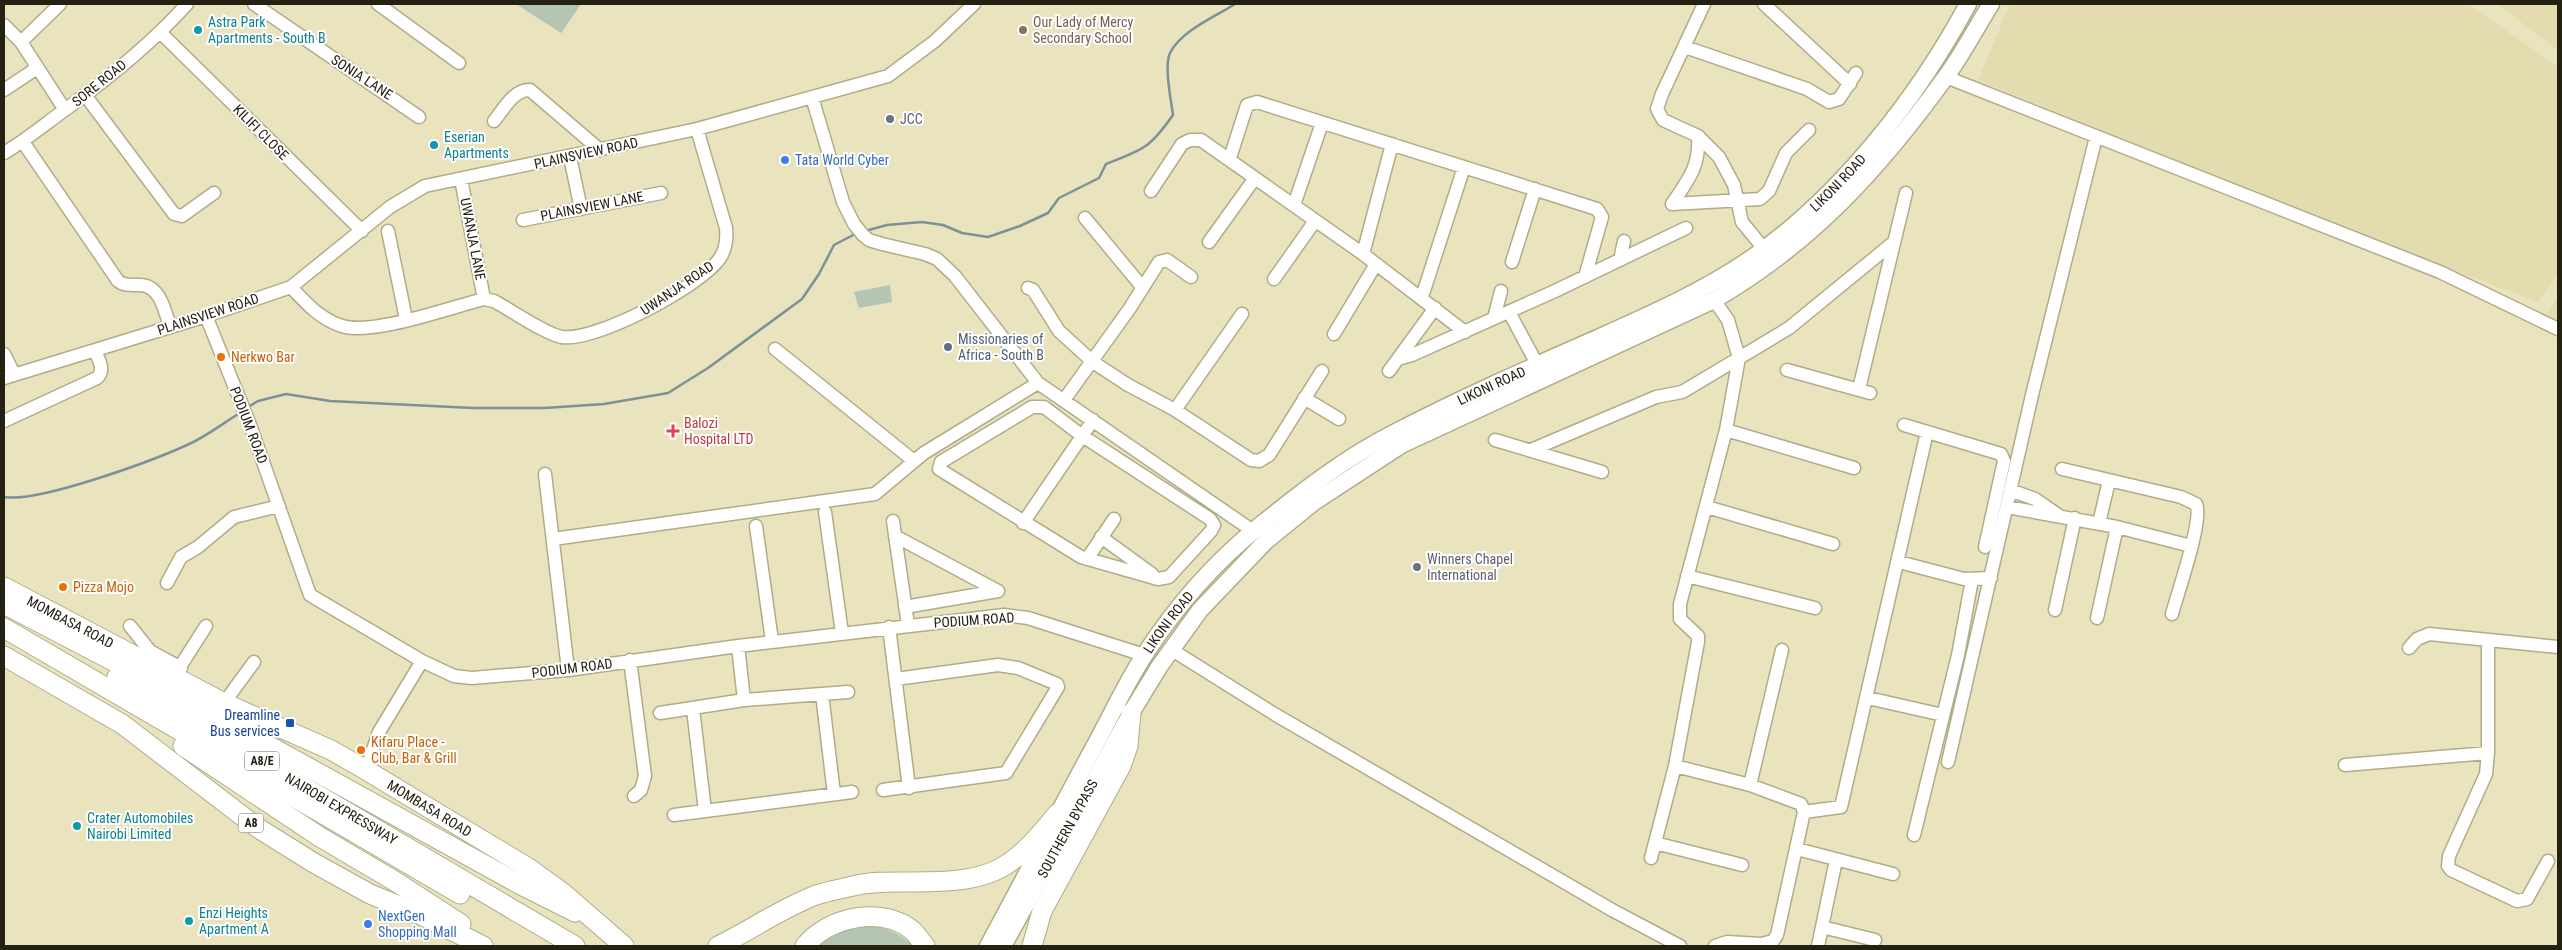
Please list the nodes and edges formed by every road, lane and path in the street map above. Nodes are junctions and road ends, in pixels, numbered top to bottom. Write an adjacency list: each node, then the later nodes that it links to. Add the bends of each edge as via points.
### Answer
1 (187, 4): 11 (street, SORE ROAD)
2 (254, 4): 21 (street, SONIA LANE)
3 (378, 4): 14 (street)
4 (974, 4): 19 (street, PLAINSVIEW ROAD, via 935,41 892,74)
5 (1704, 4): 13 (street)
6 (1764, 4): 13 (street, via 1853,78 1838,99 1829,102 1807,89)
7 (1968, 4): 54 (main road, LIKONI ROAD, via 1930,68 1865,153 1832,190)
8 (1991, 4): 16 (main road, LIKONI ROAD)
9 (52, 6): 12 (street)
10 (4, 25): 12 (street)
11 (160, 32): 18 (street, SORE ROAD); 49 (street, KILIFI CLOSE)
12 (21, 42): 15 (street)
13 (1685, 47): 26 (street, via 1657,109 1663,120)
14 (459, 63)
15 (37, 68): 17 (street); 20 (street)
16 (1946, 77): 27 (street); 68 (main road, LIKONI ROAD, via 1879,162 1820,224 1755,276)
17 (4, 90)
18 (85, 96): 20 (street, SORE ROAD); 40 (street, via 176,215 182,216)
19 (812, 97): 24 (street, PLAINSVIEW ROAD); 90 (street, via 843,202 854,224 870,240 937,259)
20 (65, 110): 28 (street, SORE ROAD)
21 (419, 116)
22 (494, 121): 30 (street, via 517,94 530,90)
23 (1322, 122): 29 (street); 33 (street, via 1250,102); 43 (street)
24 (697, 130): 30 (street, PLAINSVIEW ROAD); 67 (street, UWANJA ROAD, via 727,237 722,256 706,271 646,311 602,329 573,336 553,334 494,301)
25 (1810, 130): 42 (street, via 1786,153 1765,196)
26 (1698, 136): 42 (street, via 1725,164); 42 (street, via 1699,155 1672,204)
27 (2096, 137): 76 (street, via 2440,272); 109 (street)
28 (23, 142): 31 (street, SORE ROAD); 75 (street, via 118,281 149,287 154,291)
29 (1392, 144): 34 (street); 55 (street)
30 (600, 150): 32 (street, PLAINSVIEW ROAD)
31 (4, 153)
32 (570, 156): 36 (street, PLAINSVIEW ROAD); 44 (street)
33 (1230, 158): 35 (street); 38 (street, via 1200,140 1186,141)
34 (1464, 167): 37 (street); 66 (street)
35 (1255, 178): 43 (street); 52 (street)
36 (462, 179): 49 (street, PLAINSVIEW ROAD, via 416,190); 67 (street, UWANJA LANE)
37 (1534, 189): 57 (street); 60 (street, via 1601,213)
38 (1151, 191)
39 (1906, 192): 53 (street)
40 (214, 193)
41 (661, 193): 44 (street, PLAINSVIEW LANE)
42 (1738, 201): 54 (street, via 1742,222)
43 (1294, 205): 47 (street)
44 (581, 209): 46 (street, PLAINSVIEW LANE)
45 (1086, 218): 64 (street)
46 (523, 220)
47 (1315, 221): 55 (street); 61 (street)
48 (1686, 228): 56 (street)
49 (362, 231): 62 (street, PLAINSVIEW ROAD)
50 (388, 231): 74 (street)
51 (1624, 241): 56 (street)
52 (1209, 242)
53 (1894, 242): 82 (street, via 1789,328); 86 (street, via 1865,391)
54 (1764, 249): 85 (main road, LIKONI ROAD, via 1697,291)
55 (1363, 254): 58 (street)
56 (1620, 260): 60 (street)
57 (1512, 262)
58 (1376, 264): 66 (street); 78 (street)
59 (1191, 276): 64 (street, via 1163,260)
60 (1585, 277): 70 (street)
61 (1274, 279)
62 (291, 287): 72 (street, PLAINSVIEW ROAD); 74 (street, via 318,314 344,327 368,328)
63 (1028, 288): 84 (street, via 1033,290 1066,339)
64 (1142, 288): 84 (street)
65 (1501, 291): 73 (street)
66 (1422, 297): 69 (street)
67 (484, 299): 74 (street)
68 (1714, 300): 82 (street, via 1728,320); 123 (main road, LIKONI ROAD, via 1381,456)
69 (1435, 308): 77 (street); 83 (street)
70 (1509, 312): 73 (street); 85 (street)
71 (1242, 314): 93 (street)
72 (206, 316): 75 (street, PLAINSVIEW ROAD); 110 (street, PODIUM ROAD)
73 (1494, 318): 77 (street)
74 (406, 319)
75 (170, 327): 80 (street, PLAINSVIEW ROAD)
76 (2558, 329)
77 (1465, 332): 83 (street)
78 (1334, 334)
79 (775, 349): 103 (street)
80 (95, 350): 89 (street, PLAINSVIEW ROAD); 94 (street, via 101,368 97,378)
81 (4, 354): 89 (street)
82 (1739, 358): 98 (street); 102 (street, via 1682,392 1656,397)
83 (1398, 359): 88 (street)
84 (1093, 362): 92 (street); 93 (street)
85 (1538, 366): 123 (main road, LIKONI ROAD, via 1372,444 1307,489)
86 (1787, 370)
87 (1322, 371): 91 (street)
88 (1389, 371)
89 (9, 376)
90 (1038, 383): 92 (street); 103 (street)
91 (1304, 398): 93 (street, via 1269,455 1260,461 1251,460); 96 (street)
92 (1064, 400): 95 (street)
93 (1174, 410)
94 (4, 420)
95 (1093, 420): 100 (street); 123 (street)
96 (1339, 420)
97 (1904, 425): 99 (street)
98 (1726, 430): 104 (street); 111 (street)
99 (1928, 432): 128 (street, via 1998,452 2003,458); 130 (street)
100 (1081, 435): 118 (street); 118 (street, via 1044,407 1032,407 940,462 941,471); 132 (street, via 1210,519 1214,525 1169,577)
101 (1495, 440): 102 (street)
102 (1531, 450): 106 (street)
103 (914, 461): 125 (street, via 870,495)
104 (1854, 468)
105 (2062, 469): 108 (street)
106 (1602, 472)
107 (545, 474): 125 (street)
108 (2109, 481): 119 (street); 127 (street, via 2181,497 2196,504 2198,512)
109 (2010, 490): 112 (street); 114 (street, via 2035,499)
110 (279, 506): 134 (street, via 234,517 181,557); 160 (street, PODIUM ROAD, via 313,598)
111 (1707, 507): 126 (street); 131 (street)
112 (2007, 507): 114 (street); 135 (street)
113 (824, 512): 149 (street)
114 (2058, 515): 115 (street)
115 (2075, 518): 119 (street); 141 (street)
116 (1114, 519): 124 (street)
117 (893, 520): 122 (street)
118 (1023, 522): 129 (street)
119 (2099, 523): 121 (street)
120 (756, 526): 151 (street)
121 (2117, 527): 127 (street); 143 (street)
122 (896, 536): 138 (street); 138 (street, via 998,591)
123 (1260, 536): 155 (main road, LIKONI ROAD); 157 (main road, LIKONI ROAD, via 1186,599)
124 (1102, 537): 129 (street); 132 (street)
125 (553, 539): 162 (street)
126 (1833, 544)
127 (2191, 546): 142 (street)
128 (1985, 547)
129 (1087, 559): 132 (street)
130 (1899, 562): 133 (street); 168 (street)
131 (1687, 576): 139 (street); 178 (street, via 1680,619 1698,636 1698,642)
132 (1158, 579)
133 (1968, 582): 135 (street); 174 (street, via 1958,655)
134 (167, 583)
135 (1989, 584): 176 (street)
136 (4, 587): 163 (highway, MOMBASA ROAD)
137 (4, 604): 199 (highway, via 521,885)
138 (905, 607): 144 (street)
139 (1815, 608)
140 (4, 609): 198 (highway, NAIROBI EXPRESSWAY / A8/E)
141 (2055, 610)
142 (2172, 614)
143 (2097, 618)
144 (908, 625): 147 (street, PODIUM ROAD); 157 (street, PODIUM ROAD, via 1017,616)
145 (130, 626): 163 (street, via 150,651)
146 (206, 626): 163 (street)
147 (889, 627): 149 (street, PODIUM ROAD); 164 (street)
148 (4, 628): 165 (highway, NAIROBI EXPRESSWAY / A8/E)
149 (842, 633): 151 (street, PODIUM ROAD)
150 (2488, 640): 153 (street, via 2429,634 2417,639); 154 (street); 175 (street)
151 (772, 641): 152 (street, PODIUM ROAD)
152 (738, 646): 159 (street, PODIUM ROAD); 169 (street)
153 (2409, 648)
154 (2558, 648)
155 (1172, 650): 173 (main road, LIKONI ROAD); 212 (street, via 1284,719 1612,910)
156 (1782, 650): 180 (street)
157 (1144, 655): 188 (main road, LIKONI ROAD)
158 (4, 656): 202 (highway, A8, via 122,724 258,828 314,862 370,894)
159 (630, 660): 162 (street, PODIUM ROAD); 185 (street, via 645,776 641,790)
160 (422, 661): 162 (street, PODIUM ROAD, via 462,678); 179 (street, via 379,732)
161 (254, 662): 170 (street)
162 (568, 670)
163 (177, 672): 170 (highway, MOMBASA ROAD)
164 (896, 679): 181 (street); 181 (street, via 1003,665 1058,685 1006,773)
165 (94, 680): 198 (highway, NAIROBI EXPRESSWAY / A8/E); 202 (highway, via 156,729 320,837 460,923)
166 (848, 692): 167 (street)
167 (822, 694): 169 (street); 184 (street)
168 (1868, 698): 174 (street); 187 (street, via 1841,807)
169 (744, 700): 171 (street)
170 (224, 703): 179 (highway, MOMBASA ROAD, via 331,750)
171 (693, 709): 172 (street); 186 (street)
172 (660, 712)
173 (1132, 712): 210 (main road, SOUTHERN BYPASS); 211 (highway, via 1128,746 1121,766 1042,911)
174 (1942, 715): 190 (street)
175 (2488, 753): 177 (street); 195 (street, via 2484,780 2449,856 2448,866 2522,901 2527,899)
176 (1948, 762)
177 (2345, 765)
178 (1675, 766): 180 (street); 191 (street)
179 (366, 770): 199 (highway, MOMBASA ROAD, via 530,869 563,892)
180 (1750, 786): 187 (street, via 1801,804)
181 (910, 788): 182 (street)
182 (883, 790)
183 (852, 792): 184 (street)
184 (834, 794): 186 (street)
185 (634, 796)
186 (705, 811): 189 (street)
187 (1804, 812): 192 (street)
188 (1058, 814): 206 (highway, via 1026,852 978,878 857,885 817,895); 209 (main road, SOUTHERN BYPASS)
189 (674, 815)
190 (1914, 835)
191 (1655, 843): 193 (street); 196 (street)
192 (1797, 849): 194 (street); 213 (street, via 1773,941 1761,944 1726,942)
193 (1652, 858)
194 (1836, 860): 197 (street); 200 (street)
195 (2548, 861)
196 (1742, 865)
197 (1893, 874)
198 (516, 919): 203 (highway, NAIROBI EXPRESSWAY / A8/E); 204 (highway, NAIROBI EXPRESSWAY / A8/E)
199 (599, 924): 205 (highway, MOMBASA ROAD)
200 (1822, 927): 201 (street); 214 (street)
201 (1875, 940)
202 (479, 944)
203 (549, 946)
204 (575, 946)
205 (624, 946)
206 (718, 946)
207 (805, 946): 208 (highway, via 823,929 838,922 875,917 903,924)
208 (925, 946)
209 (988, 946)
210 (1003, 946)
211 (1032, 946)
212 (1680, 946)
213 (1715, 946)
214 (1818, 946)

